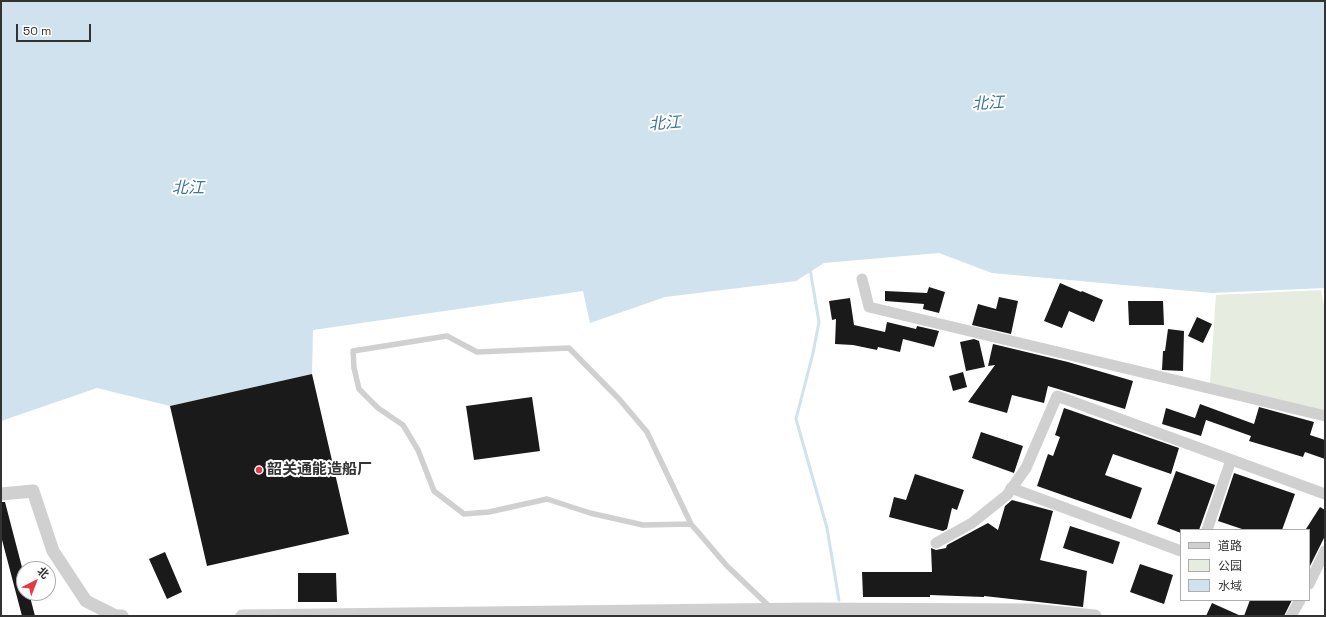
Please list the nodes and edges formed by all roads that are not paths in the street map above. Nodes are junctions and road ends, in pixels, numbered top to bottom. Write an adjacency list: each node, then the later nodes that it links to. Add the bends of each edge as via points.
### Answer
1 (862, 279): 2 (street, via 869,307)
2 (1325, 416)
3 (1231, 460): 4 (street, via 1057,396 1026,468); 6 (street); 8 (street)
4 (1011, 488): 9 (street, via 1007,495 972,523); 11 (street)
5 (1, 494): 15 (street, via 33,491 53,551 86,601 116,616)
6 (1325, 494)
7 (691, 524): 7 (lane, via 643,525 590,513 547,499 489,512 464,514 434,491 418,450 403,425 378,408 359,389 353,351 447,336 477,352 569,348 647,432); 14 (lane, via 727,566)
8 (1207, 529)
9 (936, 543)
10 (1325, 550): 12 (street)
11 (1180, 551)
12 (1310, 582)
13 (1299, 601): 18 (street)
14 (772, 609): 16 (street); 17 (street, via 1032,610)
15 (122, 616)
16 (242, 616)
17 (1095, 616)
18 (1291, 616)

